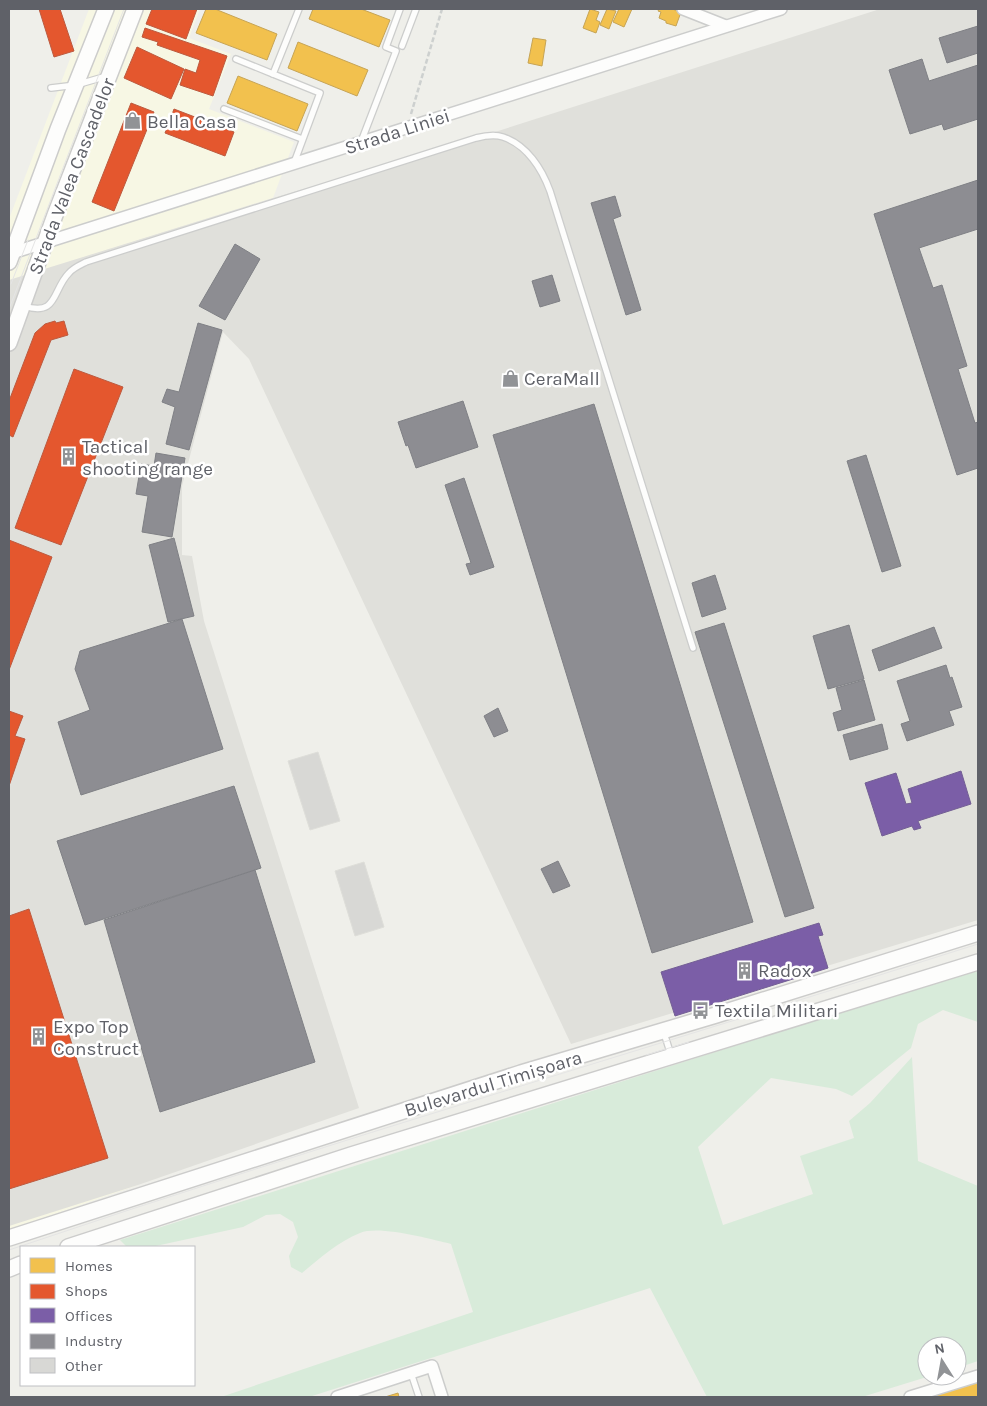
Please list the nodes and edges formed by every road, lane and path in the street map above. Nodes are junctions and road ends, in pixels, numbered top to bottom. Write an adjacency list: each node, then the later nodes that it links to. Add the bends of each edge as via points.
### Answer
1 (106, 9): 15 (main road, Strada Valea Cascadelor)
2 (135, 9): 14 (main road, Strada Valea Cascadelor)
3 (299, 9): 13 (lane)
4 (400, 9): 20 (lane, via 386,47 396,50)
5 (416, 9): 11 (lane)
6 (442, 9): 18 (path)
7 (683, 9): 10 (street)
8 (781, 9): 9 (street, Strada Liniei)
9 (766, 11): 10 (street, Strada Liniei)
10 (726, 26): 20 (street, Strada Liniei)
11 (402, 46)
12 (236, 59): 13 (lane)
13 (273, 74): 19 (lane, via 320,93)
14 (110, 75): 15 (lane); 22 (main road, Strada Valea Cascadelor)
15 (76, 85): 16 (lane); 23 (main road, Strada Valea Cascadelor)
16 (51, 88)
17 (224, 109): 19 (lane)
18 (410, 120)
19 (302, 139): 21 (lane)
20 (361, 142): 21 (street, Strada Liniei)
21 (294, 163): 22 (street, Strada Liniei)
22 (45, 242): 23 (street, Strada Liniei); 24 (main road, Strada Valea Cascadelor)
23 (10, 257)
24 (22, 306): 25 (main road, Strada Valea Cascadelor); 26 (lane, via 39,309 52,304 69,272 86,262 476,138 502,137 513,142 539,168 550,191)
25 (9, 343)
26 (693, 648)
27 (978, 933): 29 (main road, Bulevardul Timișoara)
28 (978, 962): 30 (main road, Bulevardul Timișoara)
29 (790, 993): 30 (main road); 31 (main road, Bulevardul Timișoara)
30 (798, 1018): 32 (main road, Bulevardul Timișoara)
31 (663, 1031): 32 (lane); 33 (main road, Bulevardul Timișoara, via 521,1073)
32 (672, 1056): 34 (main road, Bulevardul Timișoara)
33 (9, 1238)
34 (71, 1246)
35 (411, 1373): 37 (street); 38 (lane); 39 (street, via 432,1366)
36 (978, 1376): 40 (street)
37 (337, 1397)
38 (419, 1397)
39 (442, 1397)
40 (910, 1397)

